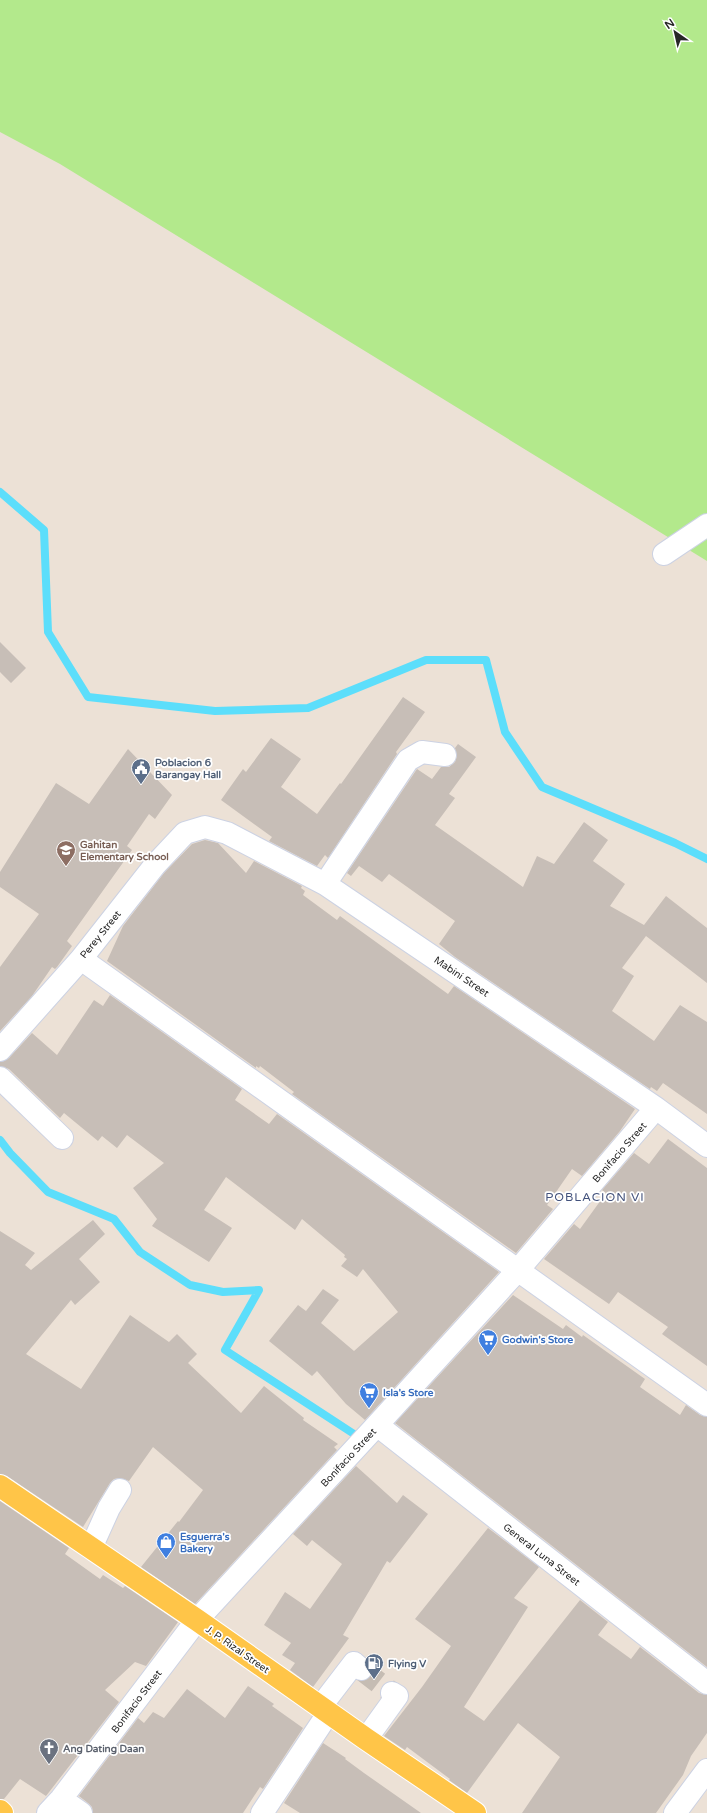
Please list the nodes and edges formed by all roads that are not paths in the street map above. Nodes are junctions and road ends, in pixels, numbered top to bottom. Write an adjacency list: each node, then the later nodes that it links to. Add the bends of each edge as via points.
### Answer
1 (707, 525): 2 (street)
2 (664, 554)
3 (445, 755): 5 (street, via 422,752 408,760)
4 (205, 827): 5 (street, Mabini Street, via 227,832); 6 (street, Perey Street, via 185,833 155,865)
5 (325, 884): 9 (street, Mabini Street)
6 (81, 959): 7 (street, Perey Street); 12 (street)
7 (0, 1050)
8 (0, 1078): 10 (street)
9 (656, 1108): 11 (street, Mabini Street); 12 (street, Bonifacio Street)
10 (62, 1138)
11 (707, 1146)
12 (518, 1270): 13 (street); 14 (street, Bonifacio Street)
13 (707, 1405)
14 (377, 1425): 18 (street, Bonifacio Street); 20 (street, General Luna Street)
15 (0, 1486): 17 (main road, J. P. Rizal Street)
16 (120, 1490): 17 (street)
17 (91, 1548): 18 (main road, J. P. Rizal Street)
18 (197, 1620): 22 (main road, J. P. Rizal Street); 25 (street, Bonifacio Street)
19 (361, 1669): 22 (street, via 354,1663)
20 (707, 1683)
21 (392, 1693): 23 (street, via 398,1696)
22 (325, 1709): 23 (main road, J. P. Rizal Street); 27 (street)
23 (366, 1739): 28 (main road, J. P. Rizal Street)
24 (707, 1770): 29 (street)
25 (55, 1806): 26 (street)
26 (81, 1813)
27 (262, 1813)
28 (475, 1813)
29 (675, 1813)

